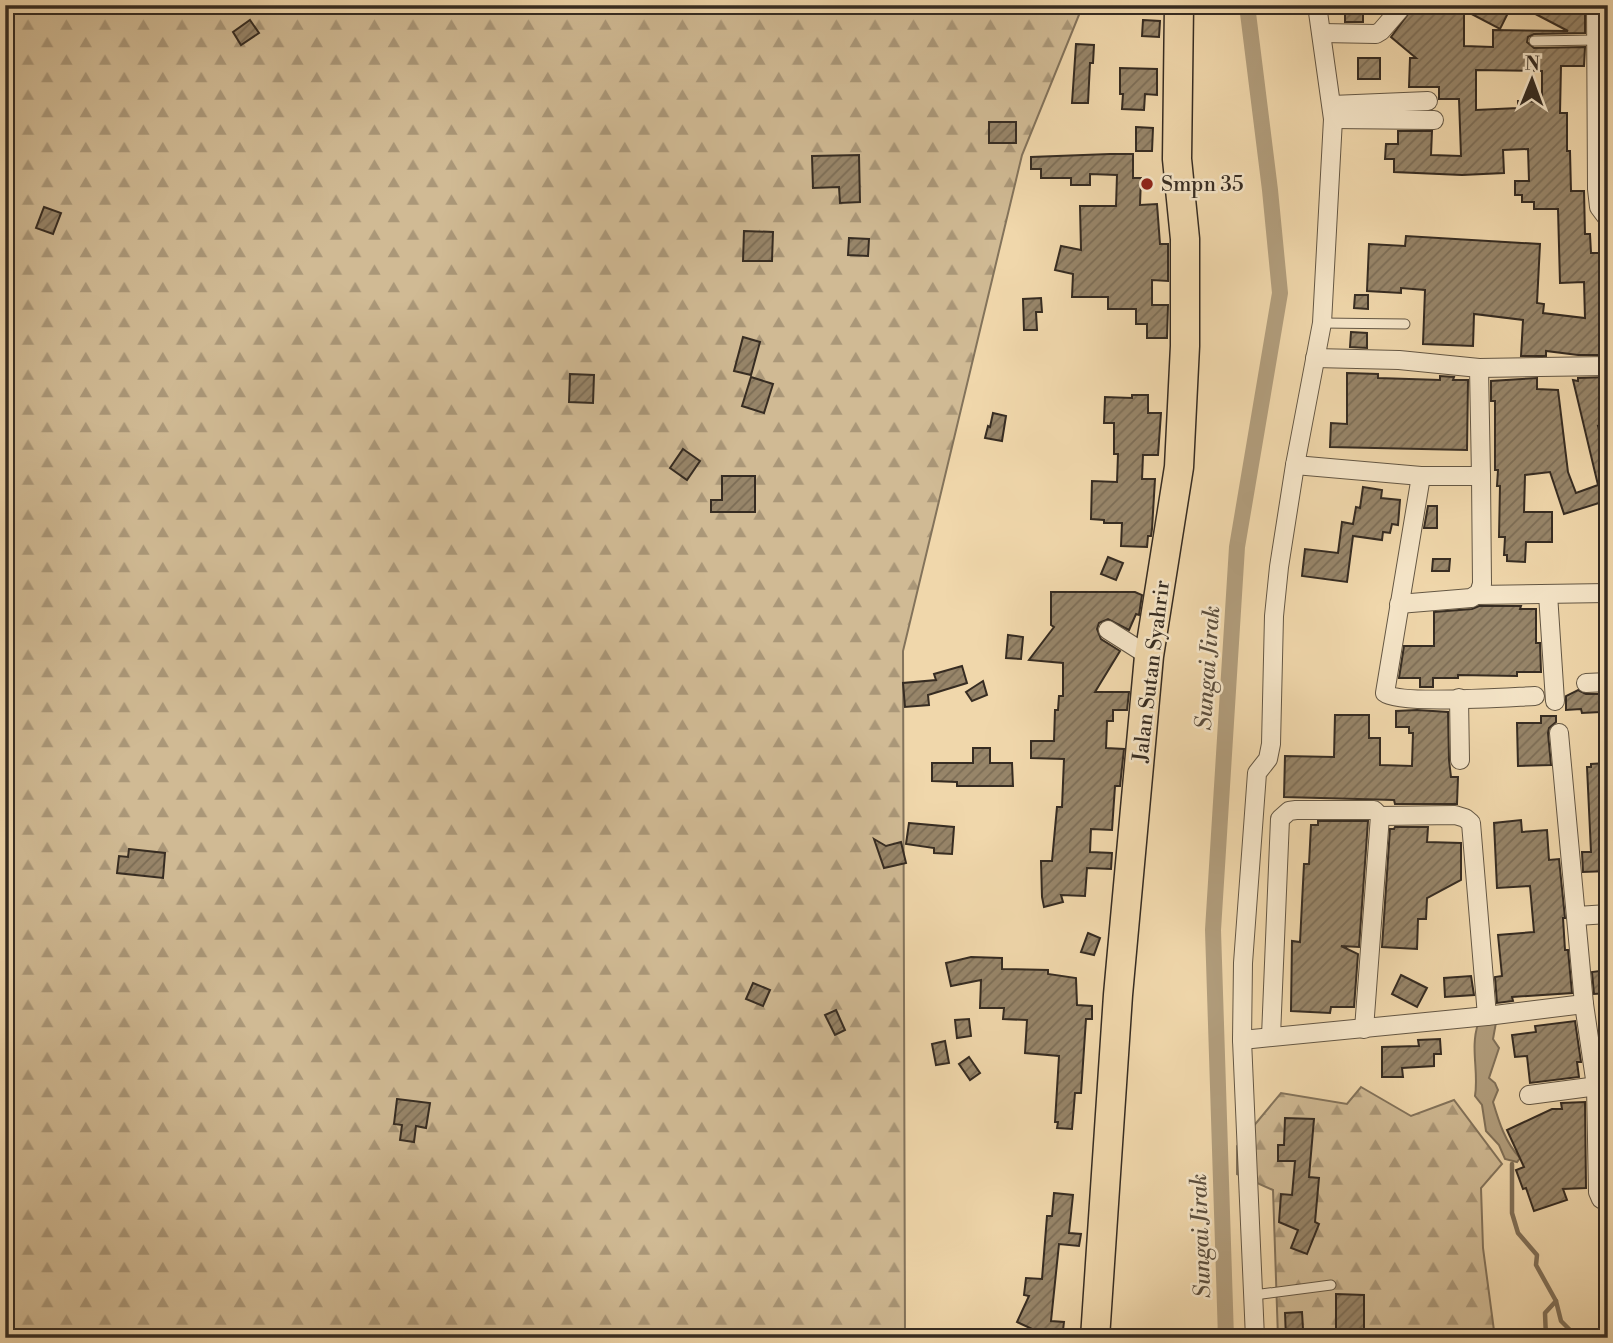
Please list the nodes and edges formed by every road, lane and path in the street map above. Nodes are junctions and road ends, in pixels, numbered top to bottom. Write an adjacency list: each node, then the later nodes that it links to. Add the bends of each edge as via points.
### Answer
1 (1179, 5): 26 (main road, Jalan Sutan Syahrir, via 1177,159 1185,239 1179,467)
2 (1317, 5): 5 (street)
3 (1596, 5): 6 (street)
4 (1400, 9): 5 (street, via 1378,33)
5 (1322, 33): 10 (street)
6 (1596, 40): 7 (lane); 8 (street)
7 (1534, 41)
8 (1602, 65): 12 (street, via 1598,201)
9 (1427, 101): 10 (street)
10 (1333, 112): 11 (street); 13 (street)
11 (1434, 120)
12 (1608, 219)
13 (1322, 323): 14 (lane); 15 (street)
14 (1405, 324)
15 (1315, 358): 17 (street); 18 (street)
16 (1608, 366): 17 (street)
17 (1479, 368): 20 (street)
18 (1295, 465): 19 (street); 41 (street, via 1274,617 1271,744 1255,787)
19 (1421, 476): 20 (street); 24 (street)
20 (1480, 476): 22 (street, via 1482,584)
21 (1608, 593): 23 (street)
22 (1477, 594): 23 (street); 24 (street)
23 (1548, 594): 31 (street)
24 (1399, 604): 30 (street, via 1385,693 1391,697)
25 (1108, 630): 26 (street)
26 (1149, 656): 47 (main road, Jalan Sutan Syahrir, via 1118,995)
27 (1608, 682): 28 (street)
28 (1586, 683)
29 (1535, 696): 30 (street)
30 (1459, 698): 33 (street)
31 (1555, 701)
32 (1559, 733): 36 (street)
33 (1460, 760)
34 (1380, 816): 38 (street, via 1455,815 1471,823); 39 (street); 40 (street, via 1374,810 1296,810 1280,819)
35 (1608, 914): 36 (street)
36 (1577, 916): 37 (street)
37 (1584, 1004): 38 (street); 42 (street)
38 (1487, 1016): 39 (street)
39 (1364, 1029): 40 (street)
40 (1271, 1035): 41 (street)
41 (1242, 1040): 46 (street)
42 (1602, 1085): 43 (street); 44 (street, via 1598,1192)
43 (1529, 1095)
44 (1608, 1202)
45 (1331, 1285): 46 (lane)
46 (1254, 1295): 48 (street)
47 (1095, 1338)
48 (1255, 1338)

